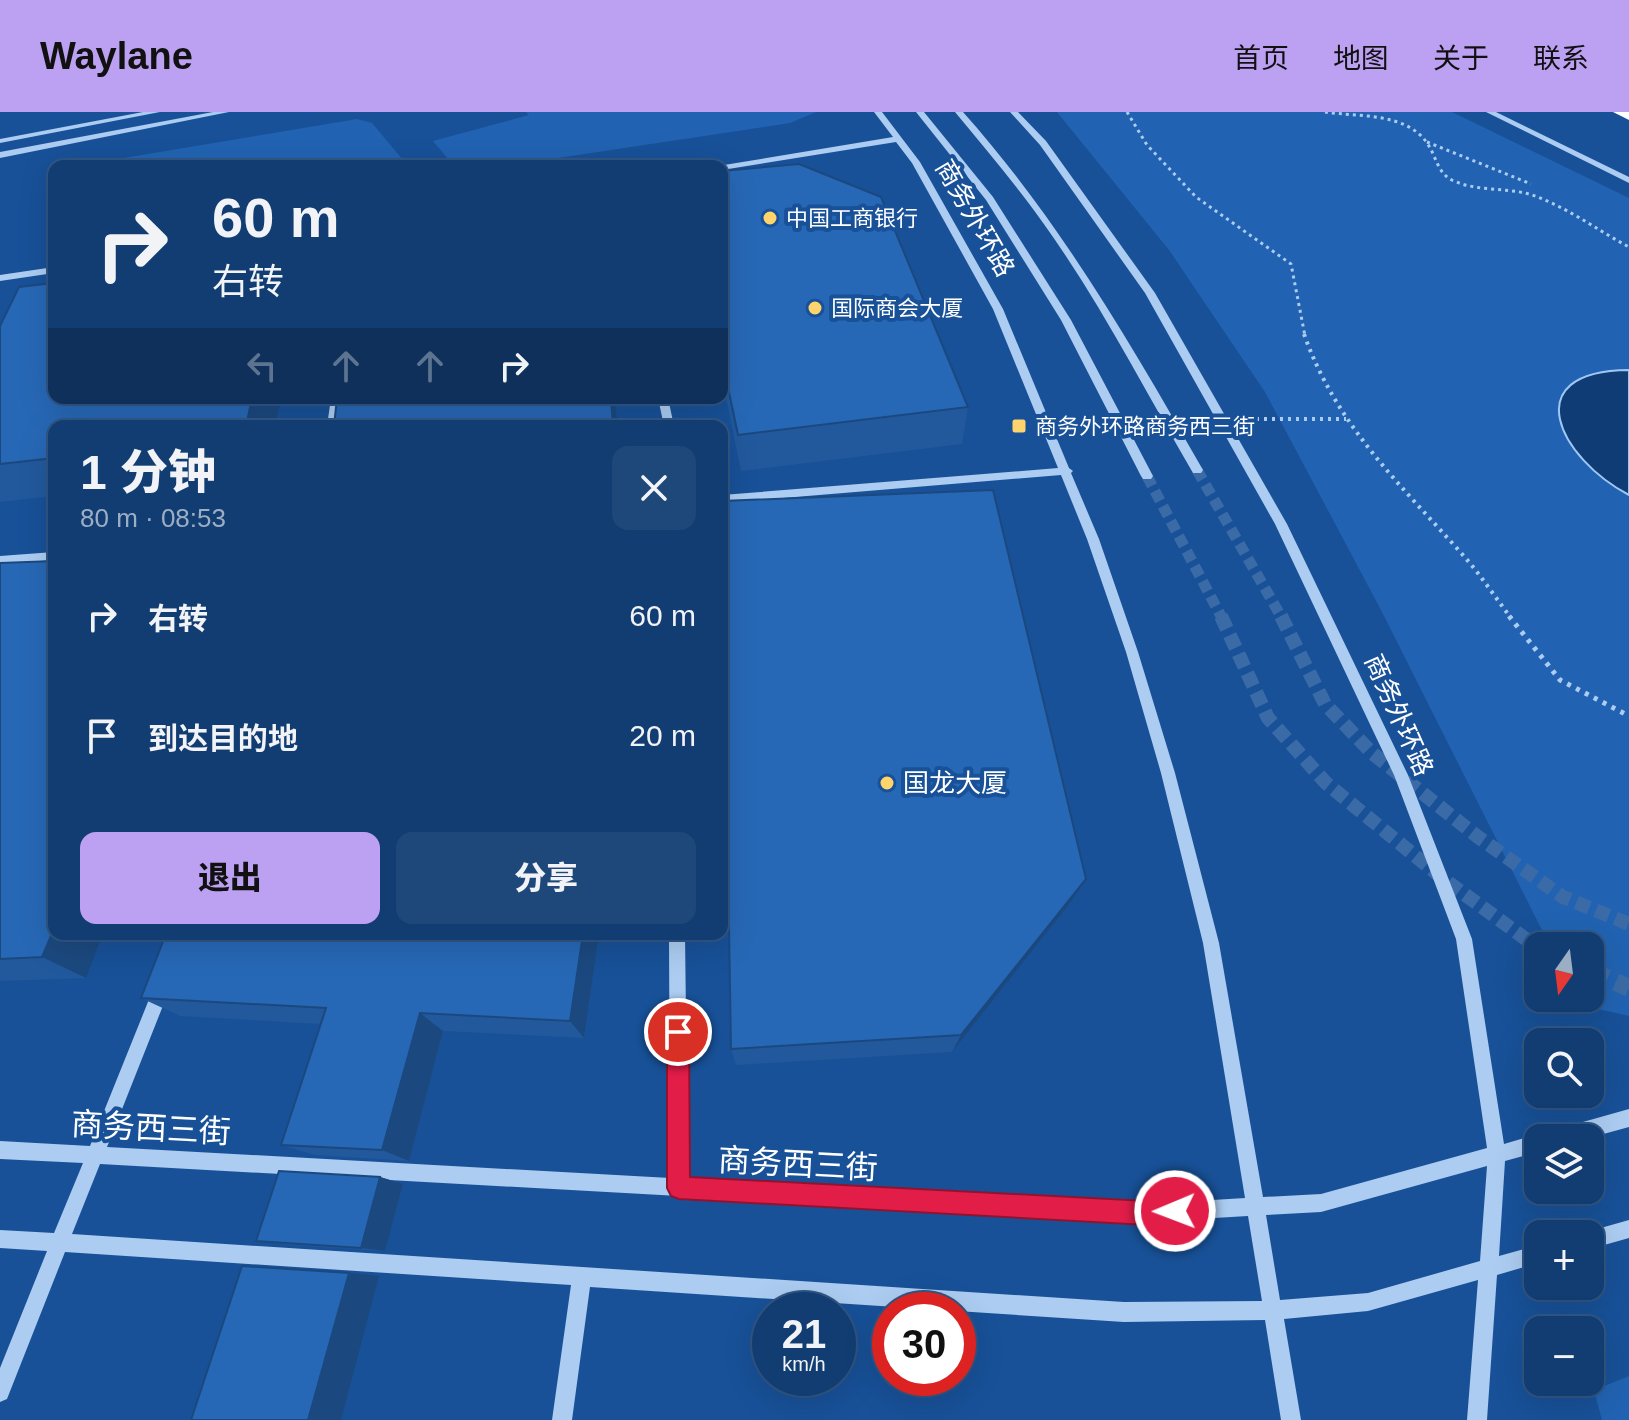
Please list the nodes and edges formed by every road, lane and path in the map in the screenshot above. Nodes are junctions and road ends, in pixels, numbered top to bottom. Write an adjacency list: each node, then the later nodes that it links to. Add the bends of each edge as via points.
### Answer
1 (156, 112): 13 (street)
2 (225, 112): 15 (street)
3 (878, 112): 12 (street, 商务外环路)
4 (920, 112): 26 (street, via 990,199 1066,320)
5 (959, 112): 24 (street, via 1028,194 1110,315)
6 (1014, 112): 22 (street, 商务外环路, via 1110,232)
7 (1127, 112): 23 (path, via 1147,145 1196,197 1291,264 1314,362)
8 (1325, 112): 14 (path, via 1402,124)
9 (1490, 112): 17 (street)
10 (1620, 112): 11 (highway)
11 (1629, 116)
12 (899, 139): 16 (street); 25 (street, 商务外环路, via 998,309)
13 (0, 141)
14 (1426, 142): 18 (path); 19 (path, via 1447,178 1536,196)
15 (0, 155)
16 (728, 166)
17 (1629, 180)
18 (1531, 184)
19 (1629, 247)
20 (48, 271): 21 (street)
21 (0, 278)
22 (1223, 419): 23 (path); 38 (street, 商务外环路, via 1281,524 1395,761 1464,939)
23 (1347, 419): 30 (path, via 1377,462 1465,557 1560,680)
24 (1197, 470)
25 (1067, 471): 27 (street); 40 (street, 商务外环路, via 1132,652 1172,789 1211,943)
26 (1147, 476)
27 (728, 499)
28 (48, 556): 29 (street)
29 (0, 560)
30 (1629, 716)
31 (677, 940): 39 (street)
32 (168, 973): 37 (street)
33 (1629, 1118): 34 (street)
34 (1604, 1125)
35 (1524, 1147): 38 (street, 商务西三街)
36 (0, 1150): 37 (street, 商务西三街)
37 (96, 1155): 39 (street, 商务西三街); 44 (street)
38 (1496, 1155): 40 (street, 商务西三街, via 1321,1203); 46 (street, 商务外环路)
39 (679, 1188): 40 (street, 商务西三街, via 1147,1213)
40 (1256, 1206): 48 (street, 商务外环路)
41 (1629, 1229): 42 (street)
42 (1604, 1236)
43 (0, 1239): 44 (street)
44 (61, 1242): 47 (street); 49 (street)
45 (1524, 1258): 46 (street)
46 (1489, 1268): 48 (street, via 1368,1302); 52 (street, 商务外环路)
47 (582, 1276): 48 (street, via 1124,1312); 50 (street)
48 (1273, 1311): 51 (street, 商务外环路)
49 (0, 1392)
50 (562, 1420)
51 (1291, 1420)
52 (1477, 1420)

